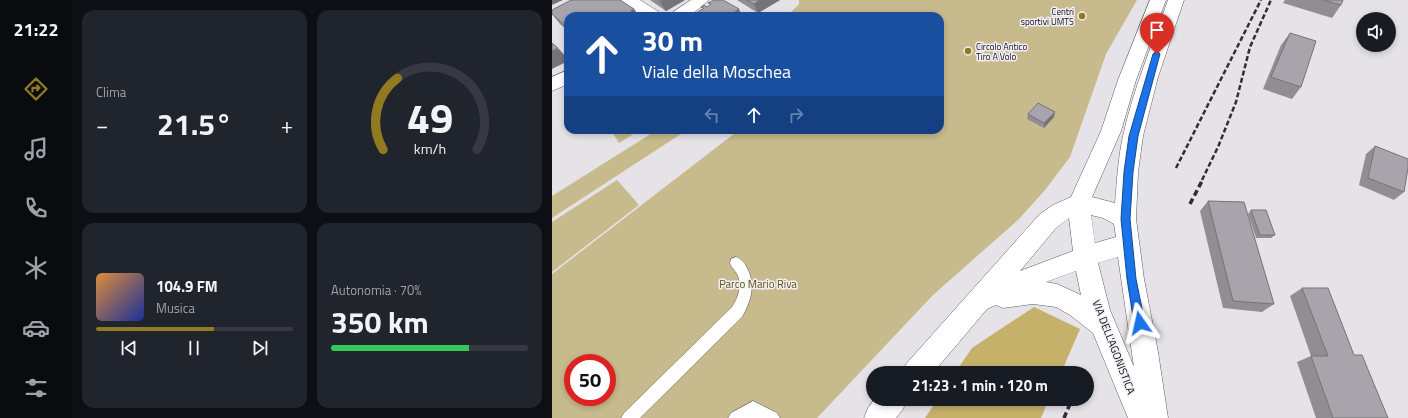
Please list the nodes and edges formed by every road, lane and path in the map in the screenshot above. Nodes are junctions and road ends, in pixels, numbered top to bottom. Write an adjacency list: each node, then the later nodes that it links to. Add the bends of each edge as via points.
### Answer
1 (629, 0): 5 (main road)
2 (701, 0): 6 (main road)
3 (1158, 0): 9 (main road, via 1127,80 1111,131)
4 (1176, 0): 10 (main road, VIA DELL'AGONISTICA, via 1149,77 1134,136 1128,172)
5 (647, 12)
6 (684, 12)
7 (564, 78): 8 (main road)
8 (552, 84)
9 (1079, 203): 10 (main road, via 1108,210); 12 (main road, VIA DELL'AGONISTICA); 14 (main road, via 1048,221)
10 (1125, 219): 11 (main road, VIA DELL'AGONISTICA)
11 (1127, 243): 12 (main road); 23 (main road, VIA DELL'AGONISTICA)
12 (1086, 258): 14 (main road, via 1040,273); 15 (main road, VIA DELL'AGONISTICA)
13 (736, 263): 18 (lane, via 745,274 746,290 746,296 737,312)
14 (977, 302): 15 (main road, via 1019,294 1049,294 1074,302); 16 (main road)
15 (1103, 324): 22 (main road, VIA DELL'AGONISTICA)
16 (920, 366)
17 (887, 406): 21 (main road)
18 (629, 418)
19 (736, 418): 20 (lane, via 753,409)
20 (772, 418)
21 (878, 418)
22 (1142, 418)
23 (1154, 418)

